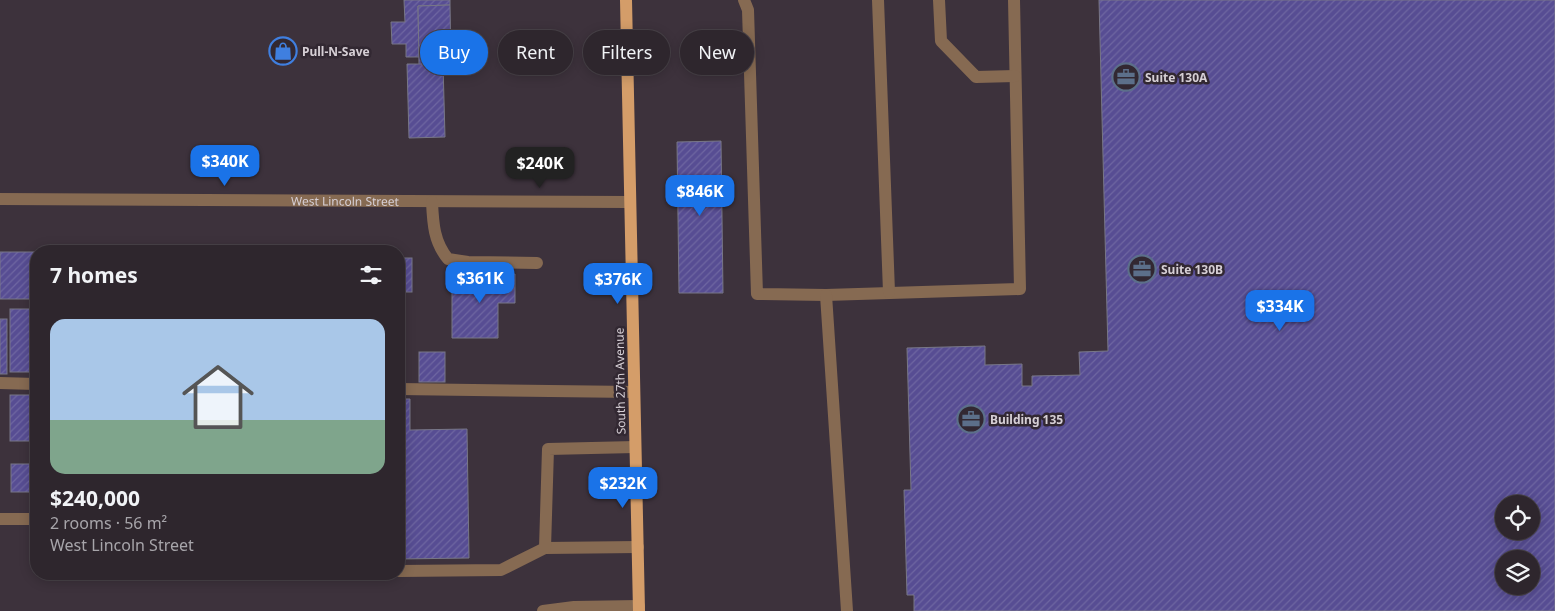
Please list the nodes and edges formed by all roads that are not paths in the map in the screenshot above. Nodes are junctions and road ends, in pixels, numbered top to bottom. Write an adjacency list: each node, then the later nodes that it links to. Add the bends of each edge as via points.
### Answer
1 (626, 0): 9 (main road, South 27th Avenue)
2 (744, 0): 12 (street, via 748,10 757,294)
3 (878, 0): 11 (street)
4 (939, 0): 6 (street, via 941,40 976,77)
5 (1014, 0): 6 (street)
6 (1015, 76): 11 (street, via 1020,289)
7 (0, 199): 8 (street, West Lincoln Street)
8 (432, 202): 9 (street, West Lincoln Street); 10 (street, via 438,247 448,260)
9 (629, 202): 16 (main road, South 27th Avenue)
10 (537, 263)
11 (889, 292): 12 (street)
12 (826, 295): 25 (street)
13 (0, 384): 14 (street)
14 (30, 384)
15 (405, 389): 16 (street)
16 (634, 392): 17 (main road, South 27th Avenue)
17 (635, 447): 20 (main road, South 27th Avenue); 21 (street, via 548,449)
18 (0, 519): 19 (street)
19 (30, 519)
20 (638, 547): 21 (street); 23 (main road, South 27th Avenue)
21 (545, 548): 22 (street, via 501,570)
22 (405, 571)
23 (639, 609): 24 (street, via 574,607)
24 (543, 611)
25 (847, 611)

